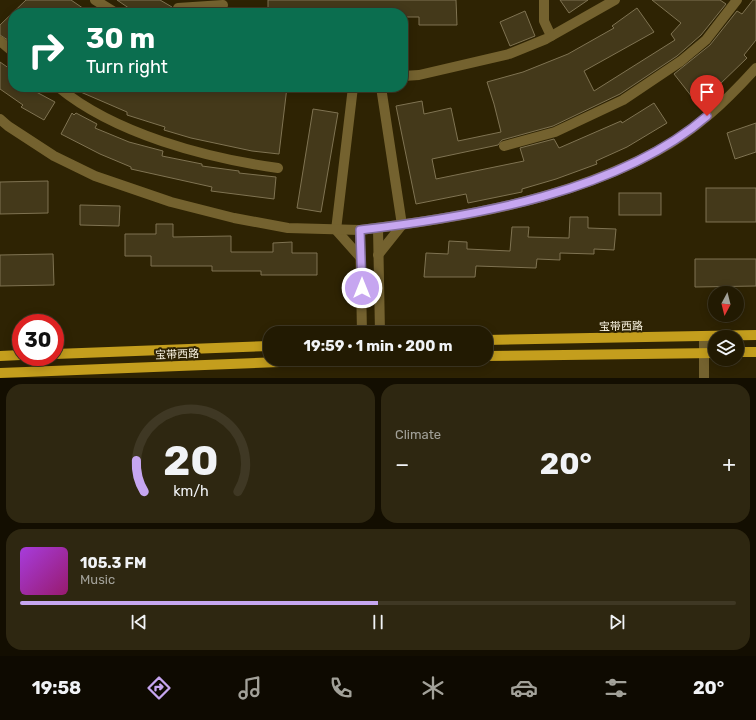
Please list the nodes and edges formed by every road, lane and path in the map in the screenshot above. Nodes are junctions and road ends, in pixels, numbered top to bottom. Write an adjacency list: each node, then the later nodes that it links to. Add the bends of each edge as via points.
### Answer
1 (96, 0): 7 (street)
2 (544, 0): 8 (street, via 544,20)
3 (615, 0): 8 (street)
4 (738, 0): 17 (street, via 706,40 681,61 624,100 555,132)
5 (223, 5): 6 (street)
6 (178, 7)
7 (108, 8)
8 (551, 36): 12 (street, via 509,54)
9 (0, 41): 10 (street)
10 (8, 48)
11 (756, 68): 19 (street, via 728,98 697,125 658,151 614,172 561,191 512,204)
12 (408, 76)
13 (64, 92): 18 (street, via 74,101 116,124 183,148 220,158)
14 (351, 92): 21 (street)
15 (382, 92): 19 (street)
16 (0, 118): 21 (street, via 54,156 95,176 171,202 288,228)
17 (504, 146)
18 (278, 168)
19 (402, 225): 20 (street); 23 (street)
20 (378, 228): 22 (street); 23 (street)
21 (336, 230): 22 (street); 24 (street)
22 (360, 230): 24 (street)
23 (378, 255): 26 (street)
24 (362, 258): 25 (street)
25 (362, 326)
26 (380, 326)
27 (756, 335): 28 (main road, 宝带西路)
28 (704, 337): 29 (main road, 宝带西路); 33 (street)
29 (493, 340)
30 (263, 346): 35 (main road, 宝带西路)
31 (744, 352): 32 (main road)
32 (756, 352)
33 (704, 353): 34 (main road); 38 (main road); 41 (street)
34 (708, 353)
35 (64, 354)
36 (12, 355): 37 (main road)
37 (0, 356)
38 (493, 356)
39 (263, 363): 40 (main road, 宝带西路)
40 (0, 373)
41 (704, 378)

